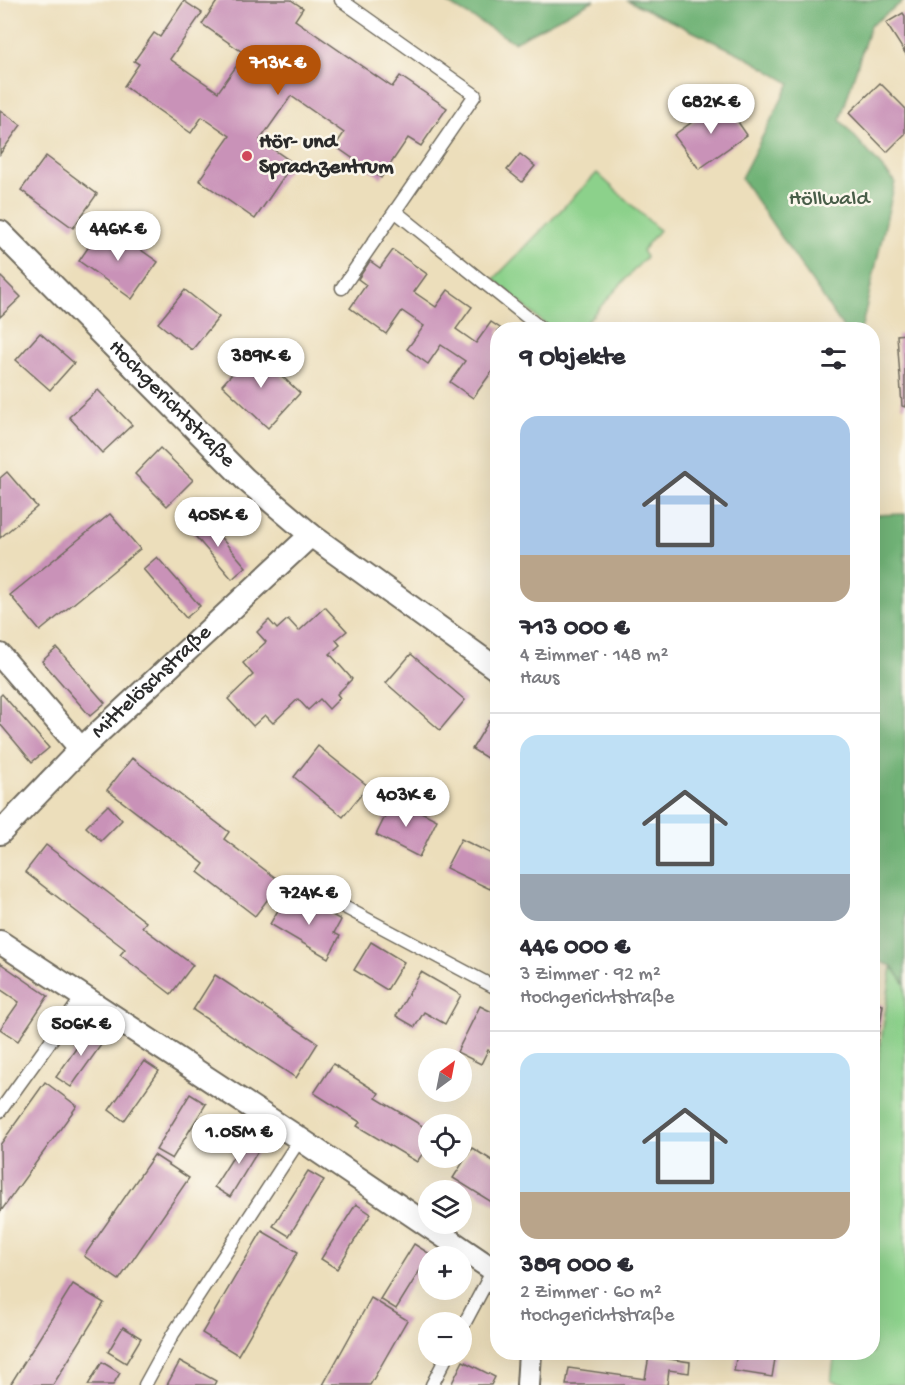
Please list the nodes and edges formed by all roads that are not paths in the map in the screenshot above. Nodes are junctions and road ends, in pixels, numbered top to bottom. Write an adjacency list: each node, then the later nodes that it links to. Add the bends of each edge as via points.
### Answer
1 (341, 0): 2 (lane, via 476,95)
2 (396, 212): 4 (lane); 5 (lane)
3 (0, 232): 6 (street, Hochgerichtstraße, via 245,479)
4 (342, 288)
5 (533, 322)
6 (311, 535): 8 (street, Hochgerichtstraße); 9 (street, Mittelöschstraße)
7 (0, 655): 9 (street)
8 (490, 664)
9 (81, 748): 10 (street, Mittelöschstraße)
10 (0, 833)
11 (333, 901): 13 (lane)
12 (0, 942): 14 (street)
13 (490, 985)
14 (83, 996): 15 (lane); 16 (street)
15 (0, 1111)
16 (300, 1139): 17 (street); 22 (lane, via 173,1334)
17 (490, 1269)
18 (490, 1280): 19 (lane)
19 (471, 1312)
20 (530, 1360): 24 (street)
21 (442, 1366): 23 (lane)
22 (145, 1385)
23 (432, 1385)
24 (528, 1385)

